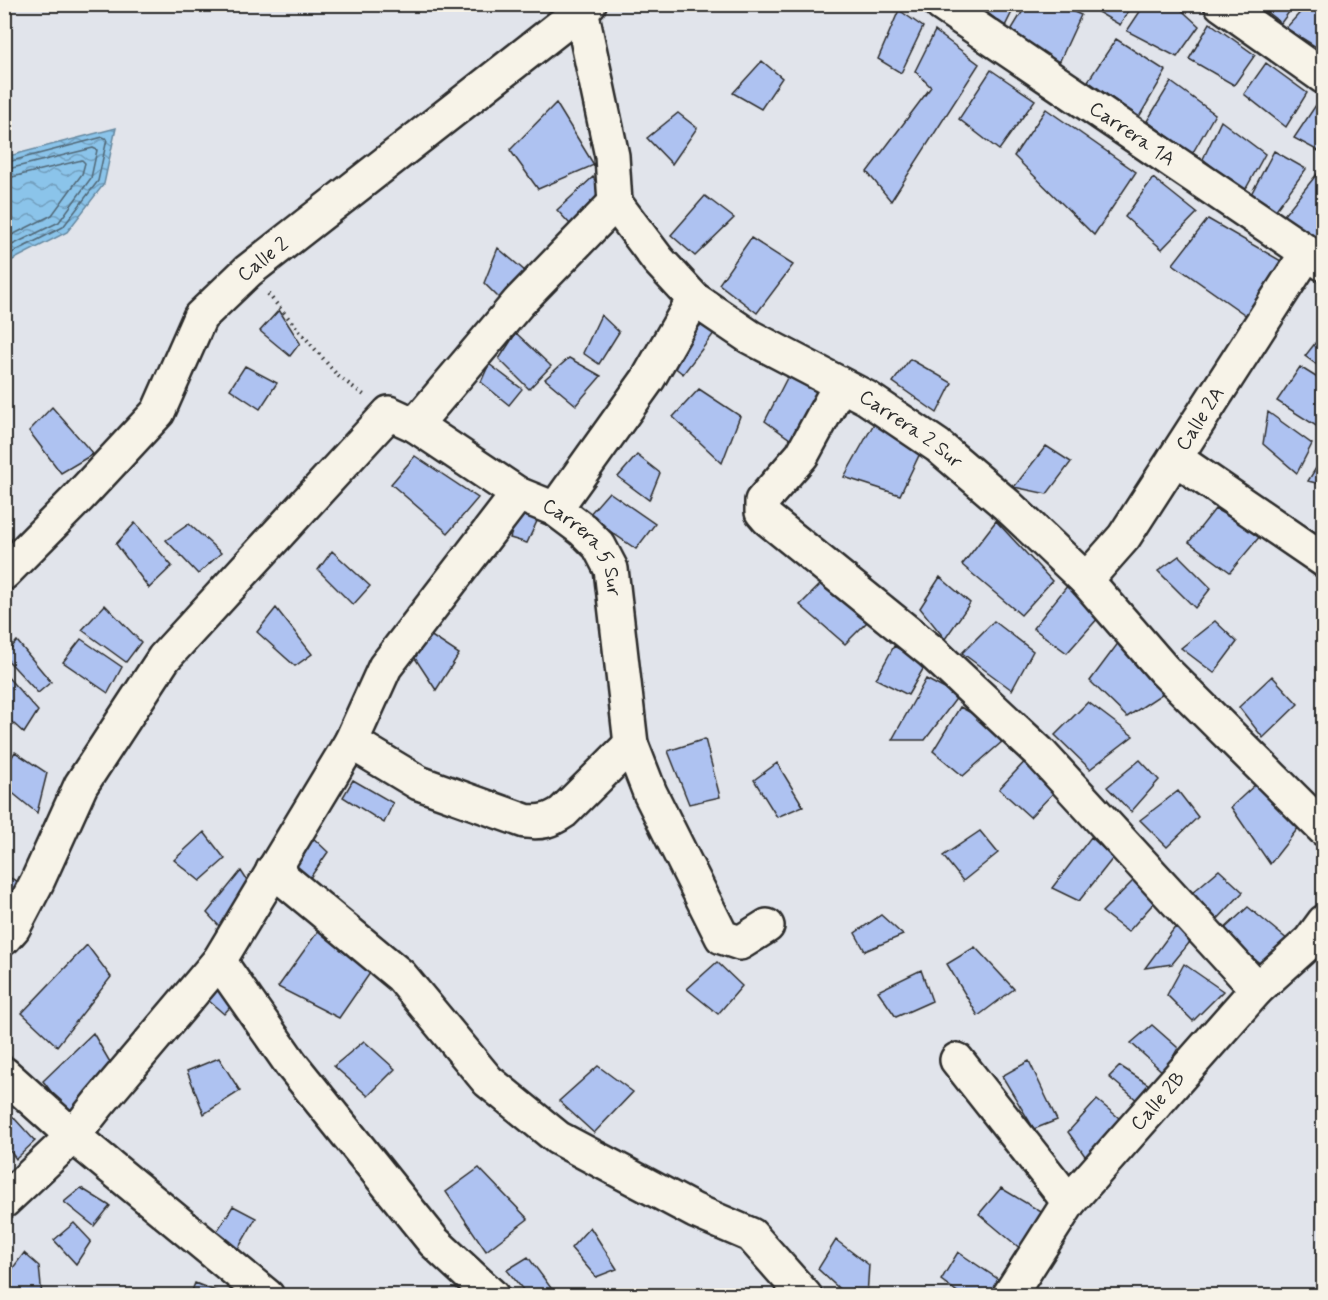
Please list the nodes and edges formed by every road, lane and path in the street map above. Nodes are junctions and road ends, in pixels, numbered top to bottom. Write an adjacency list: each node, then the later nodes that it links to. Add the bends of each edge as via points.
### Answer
1 (941, 4): 6 (street, Carrera 1A)
2 (1221, 4): 4 (street)
3 (585, 7): 5 (street, via 612,156); 7 (street, Calle 2)
4 (1323, 77)
5 (615, 203): 8 (street, Carrera 2 Sur, via 658,260); 10 (street)
6 (1315, 259): 11 (street, Calle 2A)
7 (248, 271): 10 (path, via 338,376); 15 (street, Calle 2, via 200,317 158,412)
8 (694, 299): 9 (street, Carrera 2 Sur, via 750,337); 13 (street, via 648,379)
9 (840, 385): 16 (street, Carrera 2 Sur, via 867,398 938,446); 25 (street, via 802,455 762,501 762,512 933,652 1039,752)
10 (402, 419): 12 (street, Carrera 5 Sur); 23 (street, via 164,658 81,786 37,882)
11 (1175, 458): 14 (street); 16 (street, Calle 2A, via 1124,537)
12 (518, 494): 13 (street, Carrera 5 Sur); 17 (street, via 385,667)
13 (555, 509): 18 (street, Carrera 5 Sur, via 599,546 611,569)
14 (1323, 560)
15 (4, 573)
16 (1086, 580): 19 (street, Carrera 2 Sur, via 1164,670)
17 (351, 742): 18 (street, via 419,783 539,823 563,812); 20 (street)
18 (631, 744): 22 (street, Carrera 5 Sur, via 650,793 722,937 740,942)
19 (1323, 829)
20 (273, 870): 24 (street); 33 (street, via 401,976 488,1081 558,1138 750,1235)
21 (1323, 922): 25 (street, Calle 2B, via 1310,941)
22 (767, 926)
23 (4, 938)
24 (219, 961): 28 (street); 32 (street, via 291,1064 434,1242)
25 (1257, 988): 30 (street, Calle 2B)
26 (957, 1060): 30 (street)
27 (4, 1074): 28 (street)
28 (73, 1136): 29 (street); 31 (street)
29 (4, 1201)
30 (1070, 1202): 34 (street, Calle 2B)
31 (267, 1296)
32 (492, 1296)
33 (805, 1296)
34 (1009, 1296)

